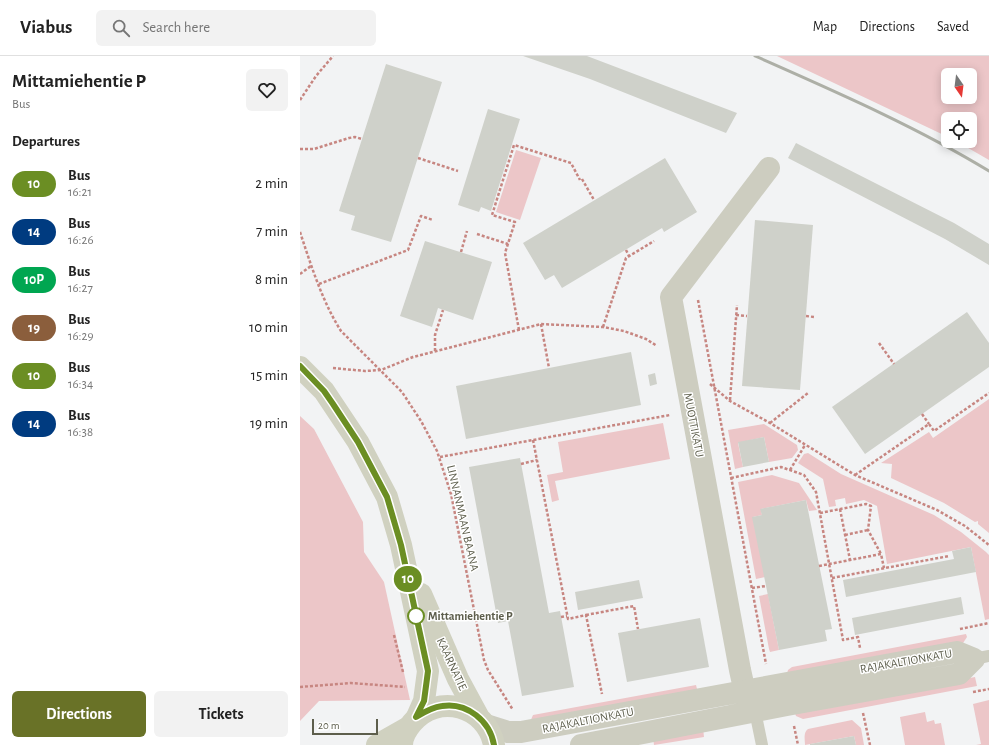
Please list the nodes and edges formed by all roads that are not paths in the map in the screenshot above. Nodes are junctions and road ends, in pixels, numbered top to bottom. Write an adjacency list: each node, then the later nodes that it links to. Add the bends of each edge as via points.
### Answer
1 (769, 168): 5 (street, MUOTTIKATU, via 671,297)
2 (300, 366): 3 (street, KAARNATIE, via 324,391 358,442 387,497)
3 (401, 545): 7 (street, KAARNATIE, via 458,679); 8 (street, KAARNATIE, via 428,671 424,701)
4 (982, 657): 5 (street, RAJAKALTIONKATU, via 957,652); 6 (street, RAJAKALTIONKATU, via 960,674)
5 (744, 690): 6 (street, MUOTTIKATU); 7 (street, RAJAKALTIONKATU, via 521,732 508,732)
6 (752, 712): 11 (street, RAJAKALTIONKATU); 12 (lane)
7 (482, 720): 8 (street, via 467,709 442,706 428,710); 10 (street, KAARNATIE, via 493,737)
8 (409, 730): 9 (street)
9 (377, 745)
10 (494, 745)
11 (581, 745)
12 (762, 745)

